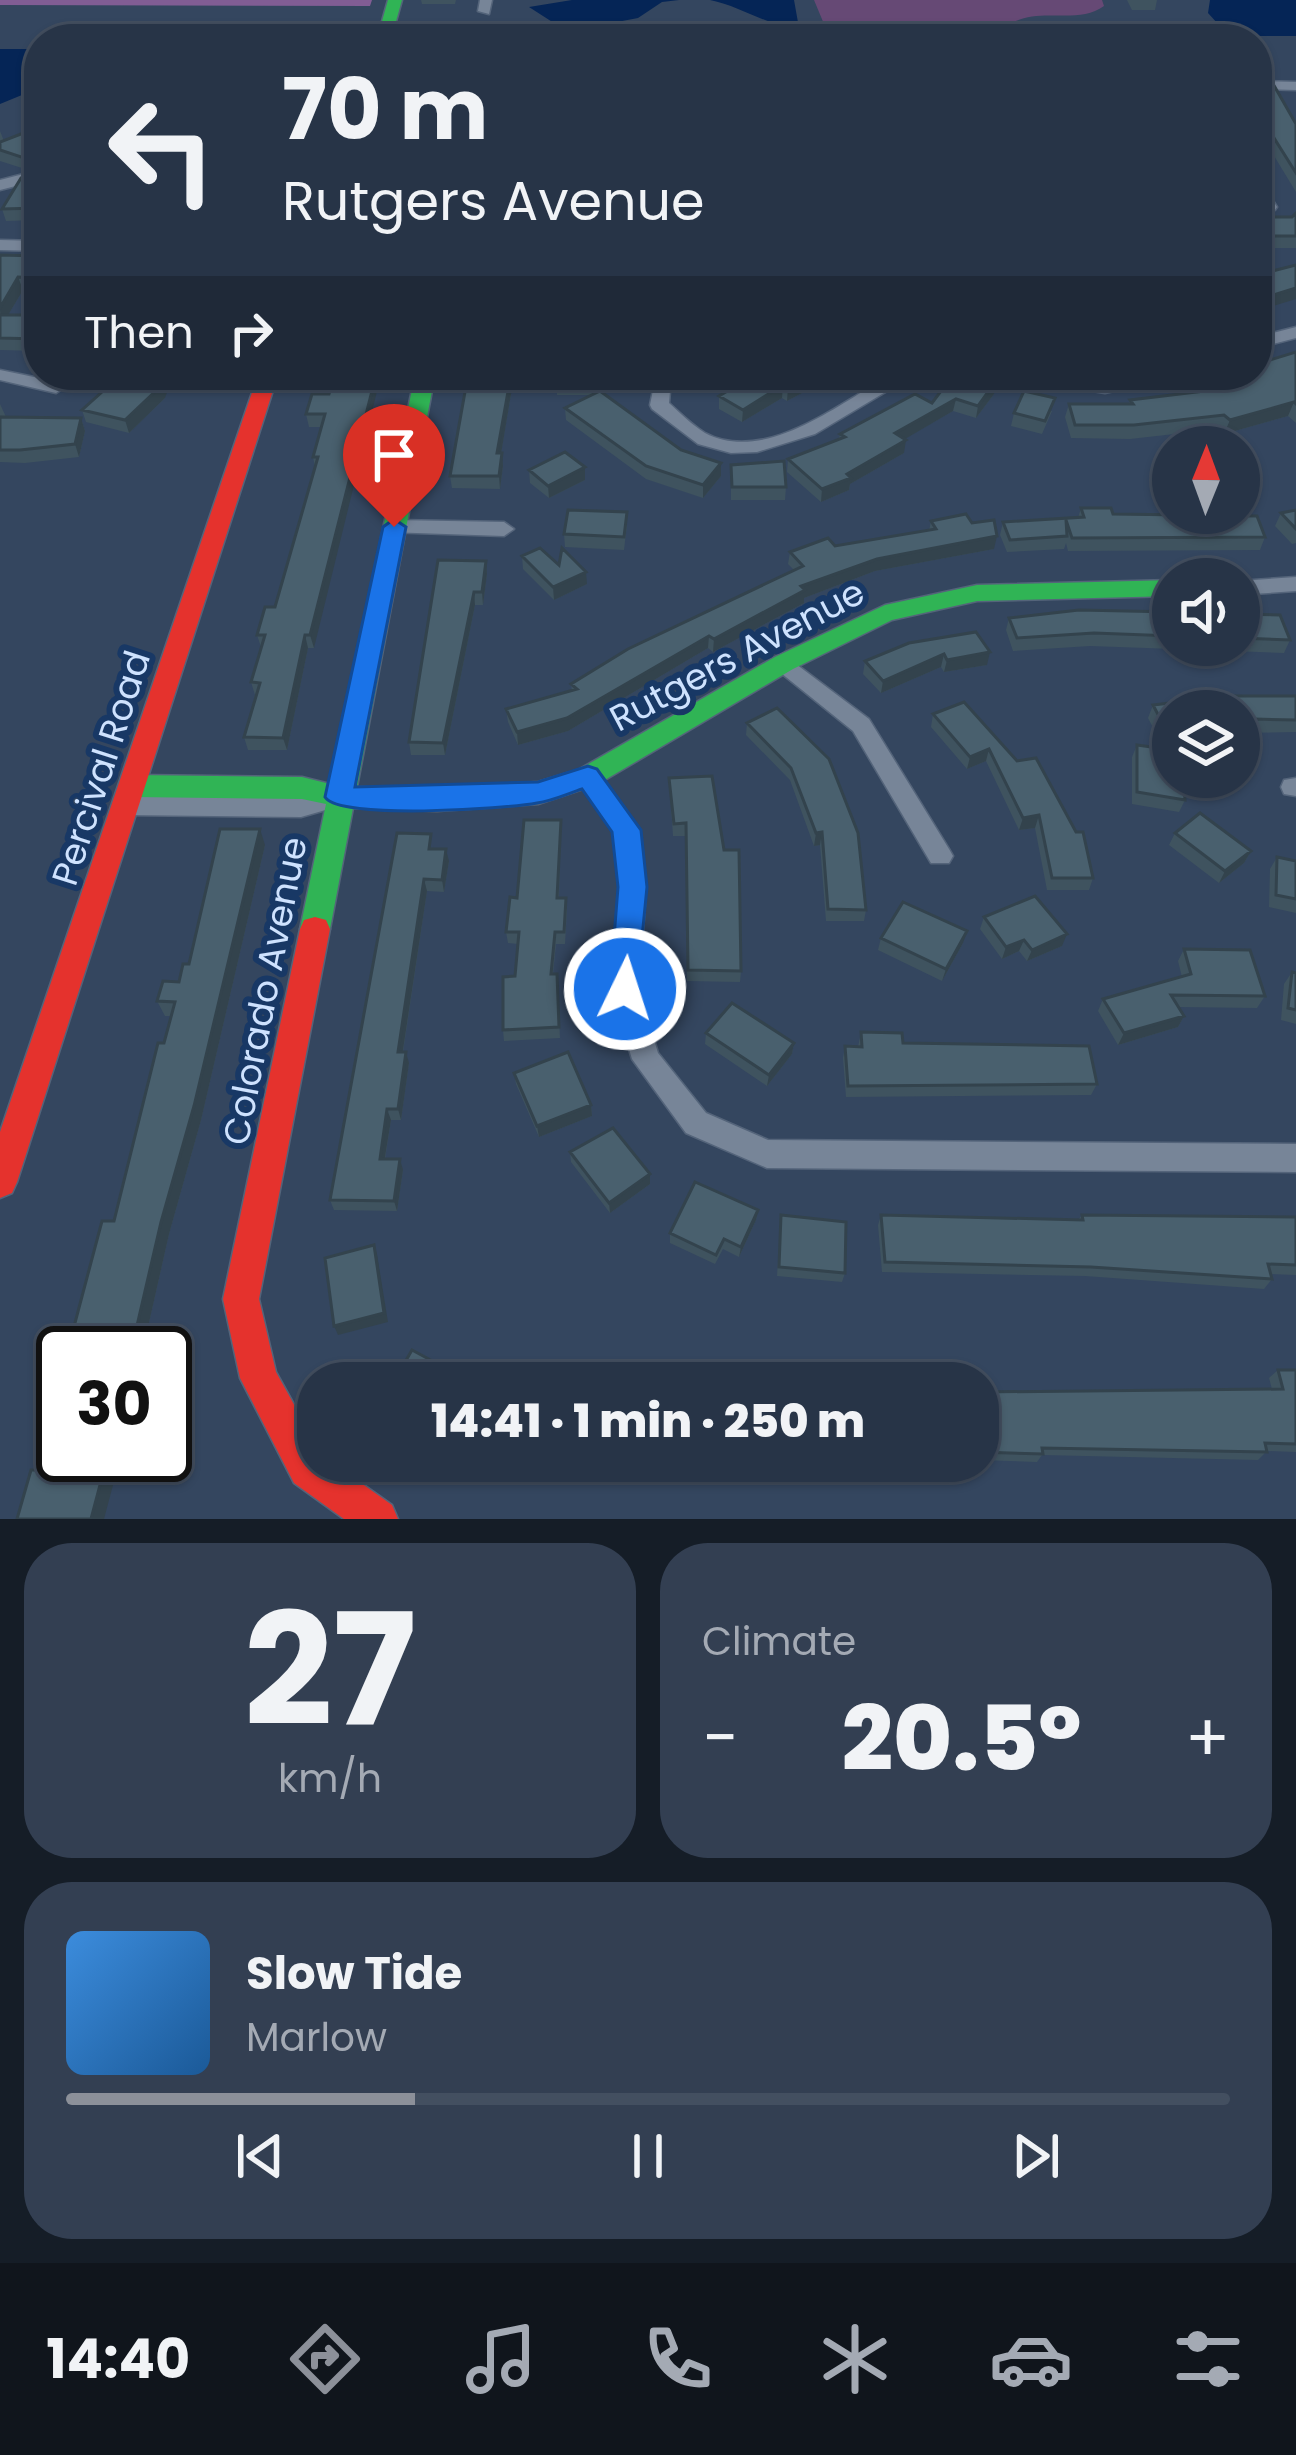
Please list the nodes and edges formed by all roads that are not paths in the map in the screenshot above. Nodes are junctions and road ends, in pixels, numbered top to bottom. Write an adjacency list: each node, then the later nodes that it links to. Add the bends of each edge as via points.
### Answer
1 (263, 390): 12 (street, Percival Road)
2 (422, 390): 5 (street, Colorado Avenue)
3 (661, 390): 4 (street, via 659,405 704,439 750,449 778,443)
4 (877, 390)
5 (394, 527): 6 (street); 13 (street, Colorado Avenue)
6 (504, 529)
7 (1296, 584): 8 (street)
8 (1260, 587)
9 (1152, 589): 10 (street, Rutgers Avenue, via 977,593 886,614)
10 (784, 663): 11 (street, Rutgers Avenue); 14 (street, via 861,725)
11 (588, 777): 13 (street, Rutgers Avenue, via 538,793); 15 (street, via 626,830 633,887 625,989 646,1059 696,1123 767,1154)
12 (130, 795): 13 (street, Rutgers Avenue, via 302,788); 16 (street, Percival Road)
13 (339, 797): 17 (street, Colorado Avenue, via 241,1299 259,1378 308,1469)
14 (940, 856)
15 (1296, 1158)
16 (0, 1182)
17 (378, 1519)

